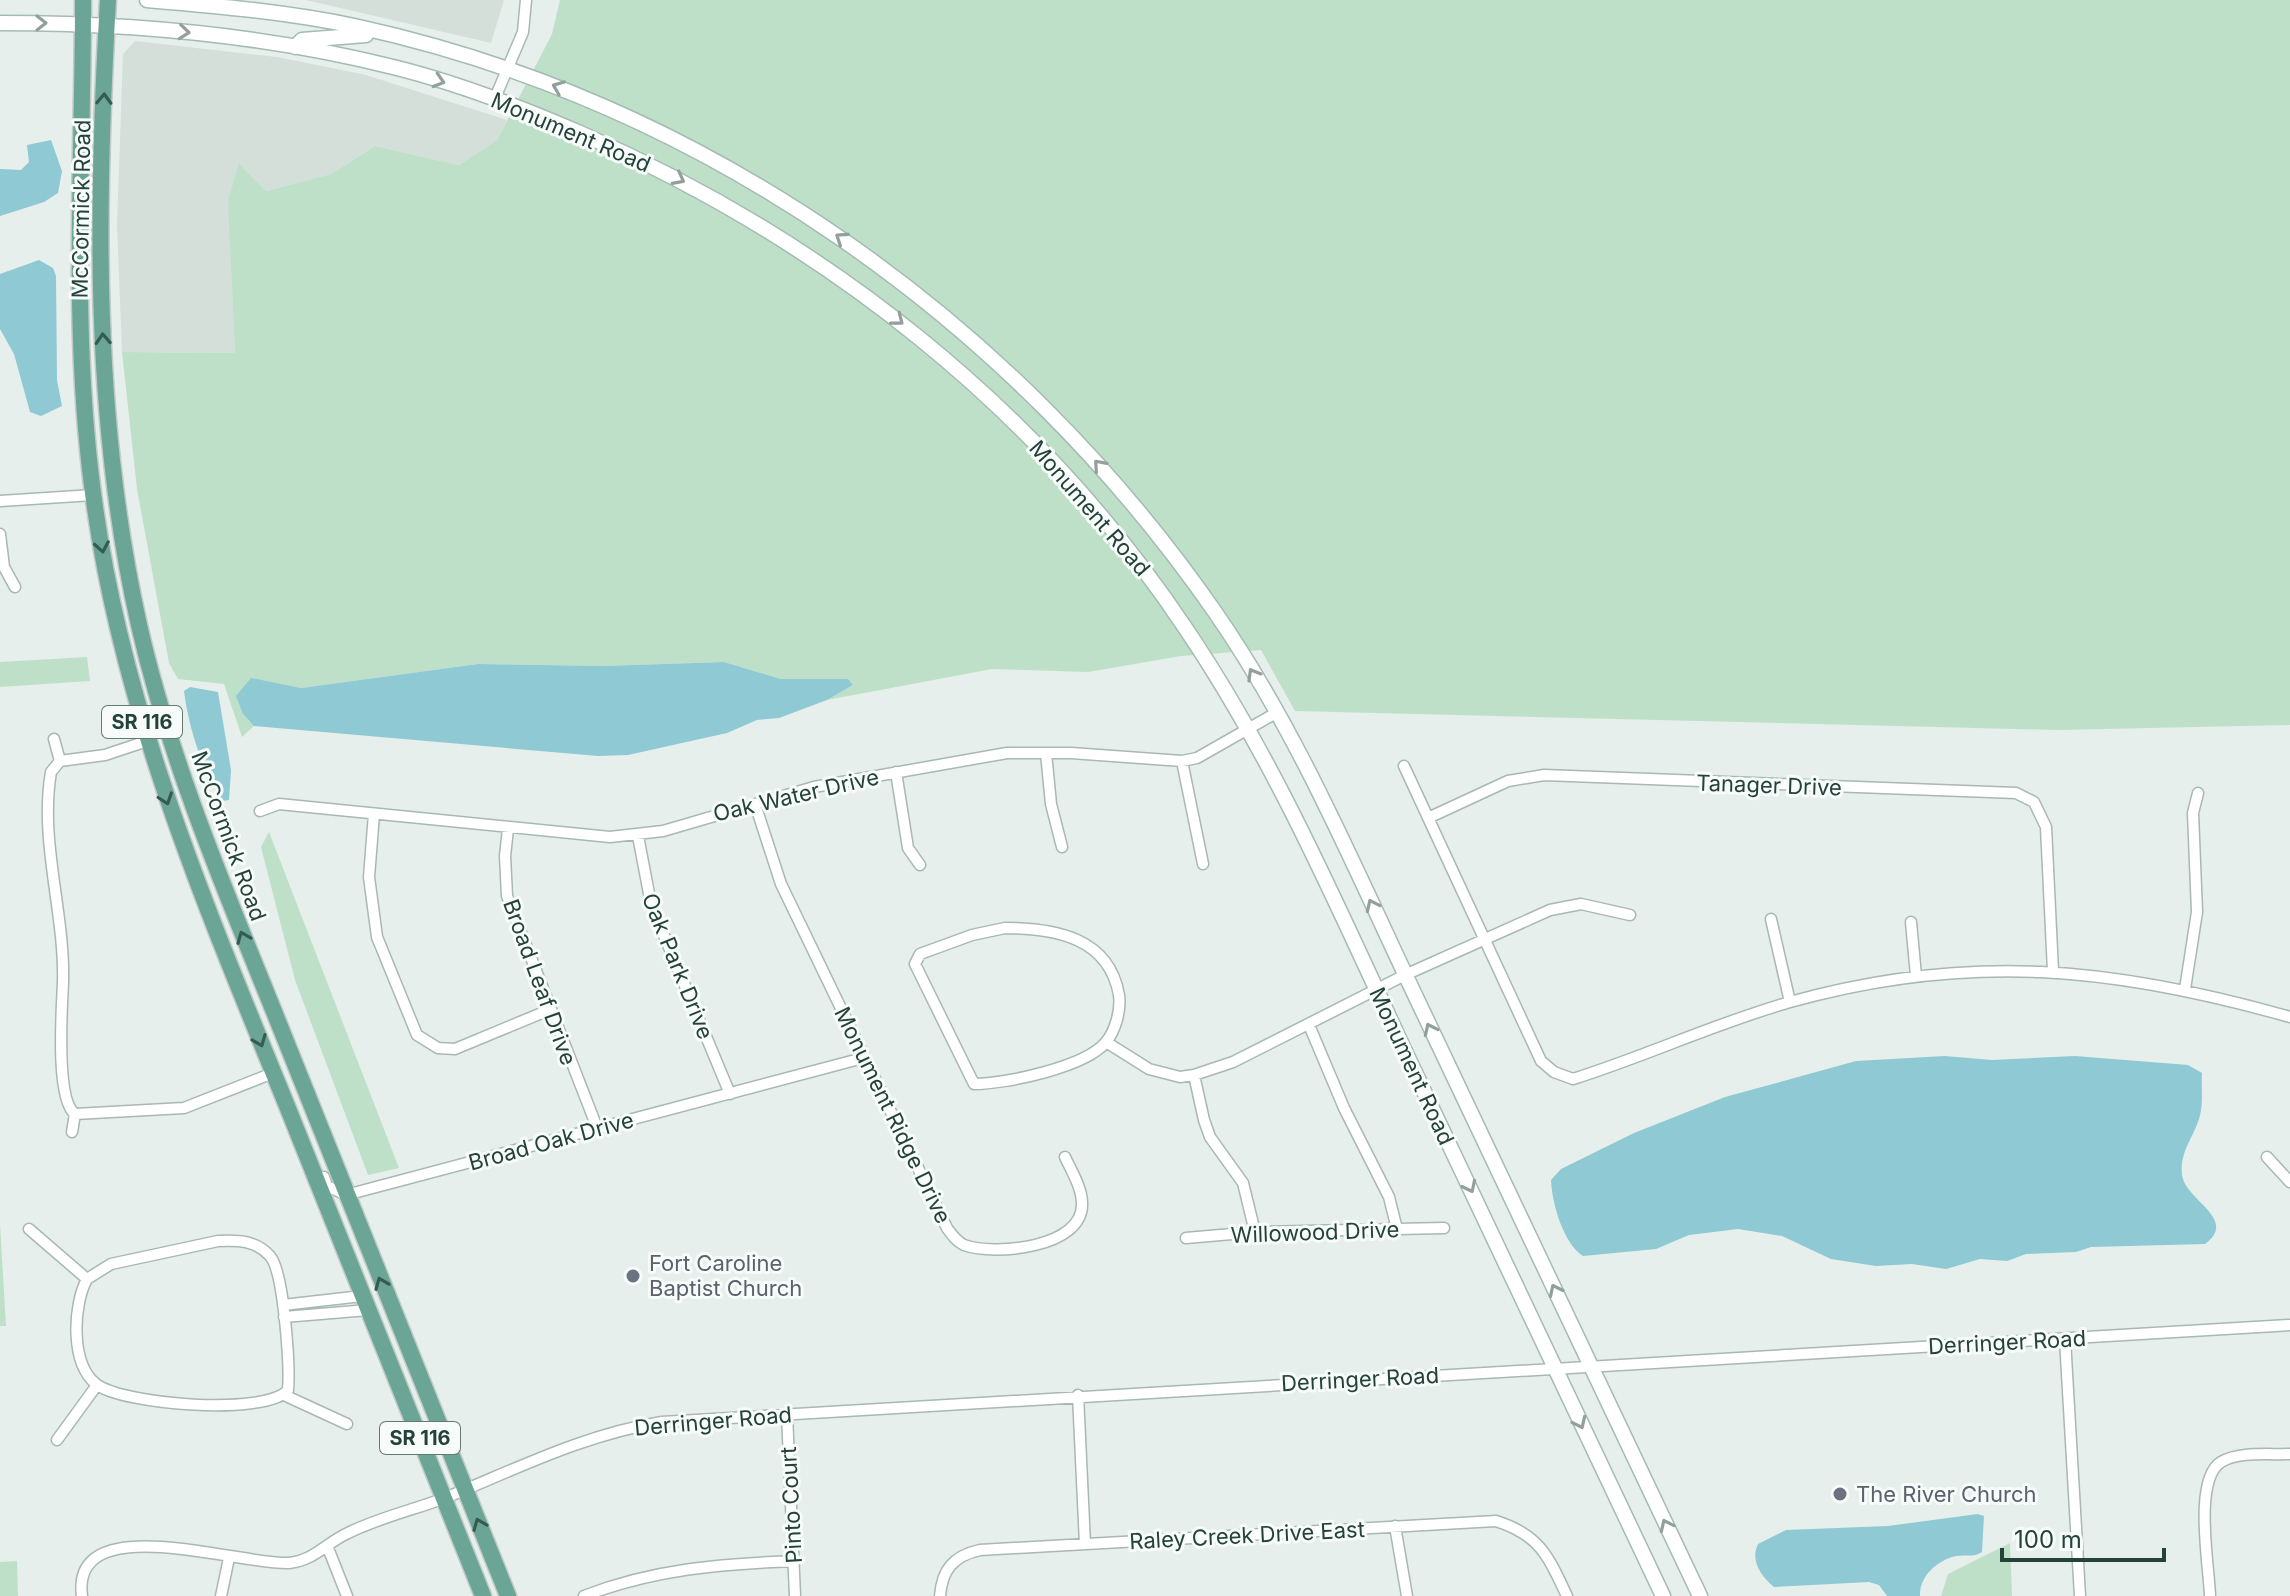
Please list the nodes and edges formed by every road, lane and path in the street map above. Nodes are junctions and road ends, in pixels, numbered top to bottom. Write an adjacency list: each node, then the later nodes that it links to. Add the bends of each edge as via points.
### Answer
1 (83, 0): 8 (main road, McCormick Road / SR 116)
2 (108, 0): 9 (main road, McCormick Road / SR 116)
3 (147, 0): 6 (main road, Monument Road)
4 (199, 0): 6 (main road)
5 (526, 0): 12 (street, via 523,32)
6 (216, 6): 10 (main road, Monument Road, via 295,15)
7 (0, 23): 8 (main road, Monument Road, one-way to 8)
8 (83, 23): 9 (main road, Monument Road); 14 (main road, McCormick Road / SR 116)
9 (107, 25): 11 (main road, Monument Road, one-way to 11); 15 (main road, McCormick Road / SR 116, one-way to 9, via 101,264)
10 (402, 37): 11 (main road, via 335,35 302,40); 12 (main road, Monument Road)
11 (295, 47): 13 (main road, Monument Road, one-way to 13, via 395,67)
12 (507, 69): 13 (street); 26 (main road, Monument Road, one-way to 12, via 1219,617 1133,504 1035,397 959,328 782,198 646,126)
13 (495, 98): 27 (main road, Monument Road, one-way to 27, via 645,161 716,198 842,277 902,322 974,384 1100,514 1186,629)
14 (79, 269): 15 (main road, via 86,295 90,373 95,386); 16 (main road, McCormick Road / SR 116)
15 (105, 391): 19 (main road, McCormick Road / SR 116)
16 (83, 403): 17 (main road, McCormick Road / SR 116); 19 (main road, via 95,412 109,499)
17 (93, 495): 18 (street); 22 (main road, McCormick Road / SR 116, one-way to 22)
18 (0, 501)
19 (121, 531): 23 (main road, McCormick Road / SR 116)
20 (0, 534): 21 (street, via 4,567)
21 (15, 587)
22 (119, 632): 23 (main road); 24 (main road, McCormick Road / SR 116)
23 (145, 647): 25 (main road, McCormick Road / SR 116)
24 (126, 666): 25 (main road); 29 (main road, McCormick Road / SR 116)
25 (157, 692): 70 (main road, McCormick Road / SR 116, one-way to 25, via 199,823)
26 (1276, 713): 27 (street, Oak Water Drive); 50 (main road, Monument Road, one-way to 26)
27 (1248, 729): 32 (street, Oak Water Drive); 53 (main road, Monument Road)
28 (54, 739): 31 (street)
29 (147, 741): 31 (street, via 105,755); 60 (main road, McCormick Road / SR 116, one-way to 60, via 178,835)
30 (1046, 753): 32 (street, Oak Water Drive); 34 (street, Oak Water Drive, via 1007,753); 42 (street)
31 (60, 761): 64 (street, via 51,772 53,888 63,957 63,1076 66,1102)
32 (1182, 761): 43 (street)
33 (1404, 766): 39 (street)
34 (896, 772): 36 (street, Oak Water Drive); 44 (street, via 908,848)
35 (2198, 793): 52 (street, via 2193,813 2197,912)
36 (755, 804): 41 (street, Oak Water Drive); 59 (street, Monument Ridge Drive, via 781,884)
37 (260, 811): 38 (street, Oak Water Drive, via 279,804)
38 (374, 814): 40 (street, Oak Water Drive); 55 (street, via 369,853 377,937 417,1035 429,1045 455,1049)
39 (1428, 818): 48 (street); 49 (street, Tanager Drive, via 1508,781 1544,775 2016,793 2034,802 2044,817)
40 (508, 829): 41 (street, Oak Water Drive); 55 (street, Broad Leaf Drive, via 507,896)
41 (638, 836): 62 (street, Oak Park Drive, via 651,904)
42 (1062, 847)
43 (1203, 864)
44 (920, 865)
45 (1630, 915): 48 (street, via 1598,906 1565,906)
46 (1771, 919): 54 (street)
47 (1911, 922): 51 (street)
48 (1485, 941): 50 (street); 54 (street, via 1541,1061 1573,1079)
49 (2053, 971): 51 (street); 52 (street)
50 (1405, 975): 53 (street); 81 (main road, Monument Road, one-way to 50)
51 (1916, 976): 54 (street)
52 (2185, 989): 56 (street)
53 (1377, 990): 57 (street); 82 (main road, Monument Road, one-way to 82)
54 (1790, 1002)
55 (549, 1010): 65 (street, Broad Leaf Drive)
56 (2290, 1017)
57 (1309, 1025): 61 (street); 73 (street, via 1389,1197)
58 (1106, 1042): 58 (street, via 1119,1009 1117,982 1104,957 1084,942 1032,928 1005,928 920,954 915,964 974,1084 1044,1074); 61 (street, via 1149,1069)
59 (863, 1058): 62 (street, Broad Oak Drive); 67 (street, Monument Ridge Drive, via 947,1228 968,1246 1043,1243 1070,1233 1082,1202)
60 (273, 1073): 63 (main road, McCormick Road / SR 116); 64 (street, via 184,1108)
61 (1194, 1075): 74 (street, via 1207,1129 1243,1183)
62 (730, 1094): 65 (street, Broad Oak Drive)
63 (287, 1107): 70 (street, via 306,1134 327,1186); 77 (main road, McCormick Road / SR 116)
64 (75, 1114): 66 (street)
65 (598, 1130): 70 (street, Broad Oak Drive)
66 (72, 1132)
67 (1065, 1157)
68 (2267, 1157): 69 (street)
69 (2290, 1182)
70 (346, 1195): 90 (main road, McCormick Road / SR 116, one-way to 70)
71 (1444, 1228): 73 (street, Willowood Drive)
72 (29, 1229): 76 (street)
73 (1397, 1229): 74 (street, Willowood Drive)
74 (1255, 1232): 75 (street, Willowood Drive)
75 (1186, 1238)
76 (87, 1279): 78 (street, via 111,1264 140,1257 218,1241 247,1241 272,1257); 83 (street, via 78,1308 80,1351)
77 (365, 1303): 78 (street); 91 (main road, McCormick Road / SR 116)
78 (284, 1311): 84 (street, via 289,1382)
79 (2290, 1325): 80 (street, Derringer Road)
80 (2065, 1339): 81 (street, Derringer Road); 109 (street)
81 (1592, 1366): 82 (street, Derringer Road); 108 (main road, Monument Road, one-way to 81)
82 (1555, 1369): 85 (street, Derringer Road); 107 (main road, Monument Road, one-way to 107)
83 (97, 1385): 84 (street, via 137,1398 204,1404 268,1403); 88 (street)
84 (284, 1395): 87 (street)
85 (1078, 1395): 86 (street, Derringer Road); 93 (street)
86 (787, 1414): 90 (street, Derringer Road, via 627,1428); 96 (street, Pinto Court)
87 (347, 1424)
88 (57, 1440)
89 (2290, 1454): 110 (street, via 2225,1460 2205,1483)
90 (465, 1489): 91 (street, Derringer Road); 101 (main road, McCormick Road / SR 116, one-way to 90)
91 (443, 1498): 94 (street, Derringer Road, via 345,1533); 100 (main road, McCormick Road / SR 116)
92 (1395, 1526): 93 (street, Raley Creek Drive East); 105 (street); 106 (street, Raley Creek Drive East, via 1496,1521 1525,1532 1546,1553)
93 (1085, 1544): 104 (street, Raley Creek Drive East, via 967,1553 944,1571)
94 (328, 1548): 95 (street, Derringer Road, via 290,1562); 99 (street)
95 (229, 1558): 97 (street, Derringer Road, via 168,1547 95,1555 80,1580); 98 (street)
96 (794, 1561): 102 (street, via 684,1567); 103 (street, Pinto Court)
97 (82, 1596)
98 (221, 1596)
99 (347, 1596)
100 (483, 1596)
101 (508, 1596)
102 (584, 1596)
103 (795, 1596)
104 (940, 1596)
105 (1407, 1596)
106 (1567, 1596)
107 (1663, 1596)
108 (1700, 1596)
109 (2080, 1596)
110 (2210, 1596)

